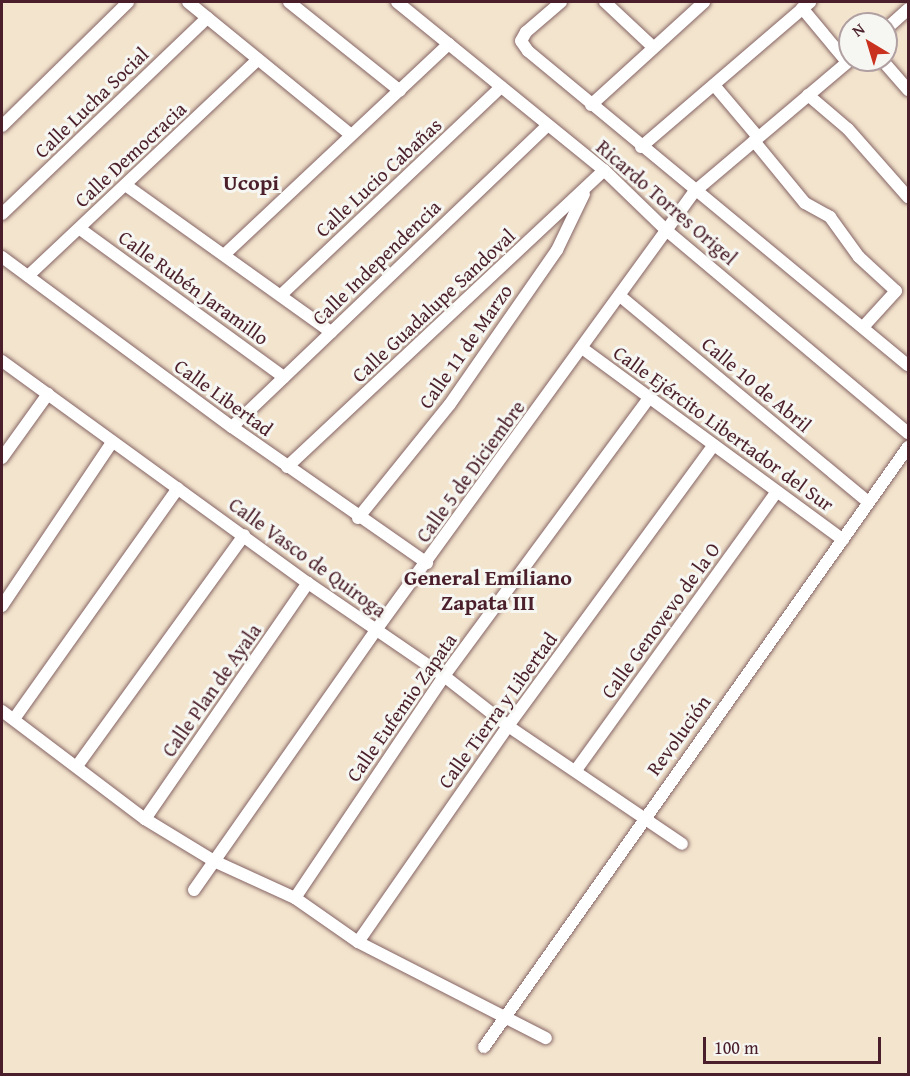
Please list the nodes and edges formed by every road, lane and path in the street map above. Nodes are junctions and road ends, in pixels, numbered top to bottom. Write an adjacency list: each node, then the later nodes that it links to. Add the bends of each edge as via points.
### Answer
1 (128, 2): 22 (street)
2 (188, 2): 9 (street)
3 (289, 2): 19 (street)
4 (397, 2): 10 (street, Ricardo Torres Origel)
5 (561, 2): 21 (street, via 521,41)
6 (605, 2): 11 (street)
7 (700, 2): 11 (street)
8 (806, 5): 12 (street); 16 (street)
9 (207, 18): 13 (street); 32 (street, Calle Lucha Social)
10 (449, 44): 17 (street, Ricardo Torres Origel); 19 (street)
11 (653, 47): 21 (street)
12 (838, 47)
13 (258, 59): 24 (street); 28 (street, Calle Democracia)
14 (838, 70): 20 (street, Calle 5 de Diciembre)
15 (893, 72): 18 (street)
16 (714, 85): 25 (street); 26 (street)
17 (501, 87): 23 (street, Ricardo Torres Origel); 38 (street, Calle Lucio Cabañas)
18 (909, 90)
19 (400, 91): 24 (street)
20 (808, 94): 25 (street, Calle 5 de Diciembre); 31 (street, via 848,129)
21 (591, 105): 26 (street)
22 (2, 126)
23 (547, 126): 27 (street, Ricardo Torres Origel); 41 (street, Calle Independencia)
24 (351, 135): 35 (street)
25 (756, 139): 30 (street, Calle 5 de Diciembre); 40 (street, via 806,202 830,217 859,257 896,291)
26 (641, 147): 30 (street)
27 (604, 170): 29 (street, Calle Guadalupe Sandoval); 34 (street, Ricardo Torres Origel)
28 (126, 186): 33 (street, Calle Democracia); 35 (street)
29 (587, 187): 54 (street, Calle Guadalupe Sandoval); 58 (street, Calle 11 de Marzo, via 556,250 450,404)
30 (694, 192): 34 (street, Calle 5 de Diciembre); 40 (street)
31 (909, 197)
32 (2, 214)
33 (80, 229): 37 (street, Calle Democracia); 45 (street, Calle Rubén Jaramillo)
34 (666, 230): 39 (street, Calle 5 de Diciembre); 49 (street, Ricardo Torres Origel)
35 (225, 254): 38 (street)
36 (2, 257): 37 (street, Calle Libertad)
37 (28, 276): 48 (street, Calle Libertad)
38 (281, 295): 41 (street)
39 (620, 296): 42 (street, Calle 5 de Diciembre); 57 (street, Calle 10 de Abril)
40 (864, 326): 44 (street)
41 (331, 332): 45 (street, Calle Independencia)
42 (582, 348): 47 (street, Calle Ejército Libertador del Sur); 61 (street, Calle 5 de Diciembre)
43 (2, 361): 46 (street, Calle Vasco de Quiroga)
44 (909, 365)
45 (284, 377): 48 (street, Calle Independencia)
46 (48, 394): 50 (street, Calle Vasco de Quiroga); 53 (street)
47 (650, 398): 51 (street, Calle Ejército Libertador del Sur); 65 (street, Calle Eufemio Zapata)
48 (232, 428): 54 (street, Calle Libertad)
49 (909, 434)
50 (112, 442): 55 (street, Calle Vasco de Quiroga); 63 (street)
51 (714, 445): 56 (street, Calle Ejército Libertador del Sur); 68 (street, Calle Tierra y Libertad)
52 (909, 447): 57 (street, Revolución)
53 (2, 458)
54 (287, 467): 58 (street, Calle Libertad)
55 (178, 488): 59 (street, Calle Vasco de Quiroga); 67 (street)
56 (776, 493): 60 (street, Calle Ejército Libertador del Sur); 70 (street, Calle Genovevo de la O)
57 (868, 502): 60 (street, Revolución)
58 (358, 518): 61 (street, Calle Libertad)
59 (244, 535): 62 (street, Calle Vasco de Quiroga); 69 (street)
60 (843, 540): 71 (street, Revolución)
61 (427, 563): 64 (street, Calle 5 de Diciembre)
62 (308, 583): 64 (street, Calle Vasco de Quiroga); 72 (street, Calle Plan de Ayala)
63 (2, 606)
64 (376, 630): 65 (street, Calle Vasco de Quiroga); 74 (street, Calle 5 de Diciembre)
65 (444, 676): 68 (street, Calle Vasco de Quiroga); 76 (street, Calle Eufemio Zapata)
66 (2, 711): 67 (street)
67 (14, 719): 69 (street)
68 (508, 726): 70 (street, Calle Vasco de Quiroga); 77 (street, Calle Tierra y Libertad)
69 (76, 766): 72 (street)
70 (576, 770): 71 (street, Calle Vasco de Quiroga)
71 (642, 818): 73 (street, Calle Vasco de Quiroga); 78 (street, Revolución)
72 (145, 819): 74 (street)
73 (682, 844)
74 (214, 861): 75 (street, Calle 5 de Diciembre); 76 (street)
75 (194, 890)
76 (295, 898): 77 (street)
77 (358, 942): 78 (street)
78 (506, 1017): 79 (street); 80 (street, Revolución)
79 (546, 1038)
80 (484, 1047)

